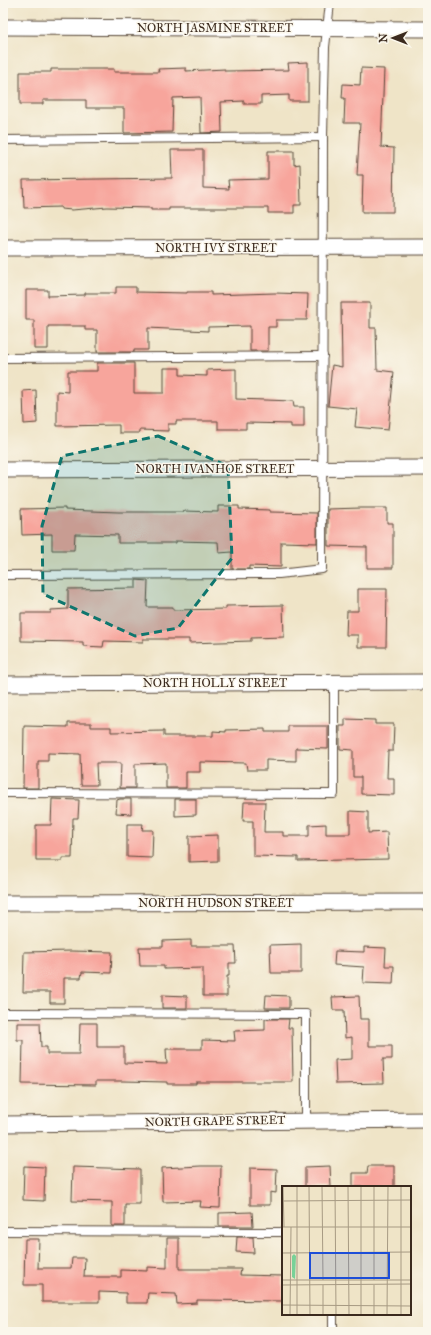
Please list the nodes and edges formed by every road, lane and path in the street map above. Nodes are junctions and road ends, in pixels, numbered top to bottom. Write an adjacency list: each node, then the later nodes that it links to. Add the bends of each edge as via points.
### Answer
1 (330, 3): 3 (lane)
2 (3, 27): 3 (street, NORTH JASMINE STREET)
3 (327, 28): 4 (street, NORTH JASMINE STREET); 5 (lane)
4 (428, 28)
5 (323, 137): 6 (lane); 9 (lane)
6 (3, 140)
7 (428, 247): 9 (street, NORTH IVY STREET)
8 (3, 248): 9 (street, NORTH IVY STREET)
9 (322, 248): 10 (lane)
10 (322, 356): 11 (lane); 12 (lane)
11 (3, 358)
12 (322, 468): 13 (street, NORTH IVANHOE STREET); 14 (street, NORTH IVANHOE STREET); 15 (lane, via 322,568 279,574)
13 (428, 468)
14 (3, 470)
15 (3, 575)
16 (334, 682): 17 (street, NORTH HOLLY STREET); 18 (street, NORTH HOLLY STREET); 19 (lane, via 334,794)
17 (428, 682)
18 (3, 684)
19 (3, 793)
20 (428, 902): 21 (street, NORTH HUDSON STREET)
21 (3, 903)
22 (3, 1013): 23 (lane, via 306,1014)
23 (306, 1120): 24 (street, NORTH GRAPE STREET); 25 (street, NORTH GRAPE STREET)
24 (428, 1120)
25 (3, 1124)
26 (3, 1231): 27 (lane)
27 (282, 1232)
28 (333, 1315): 29 (lane)
29 (333, 1332)

